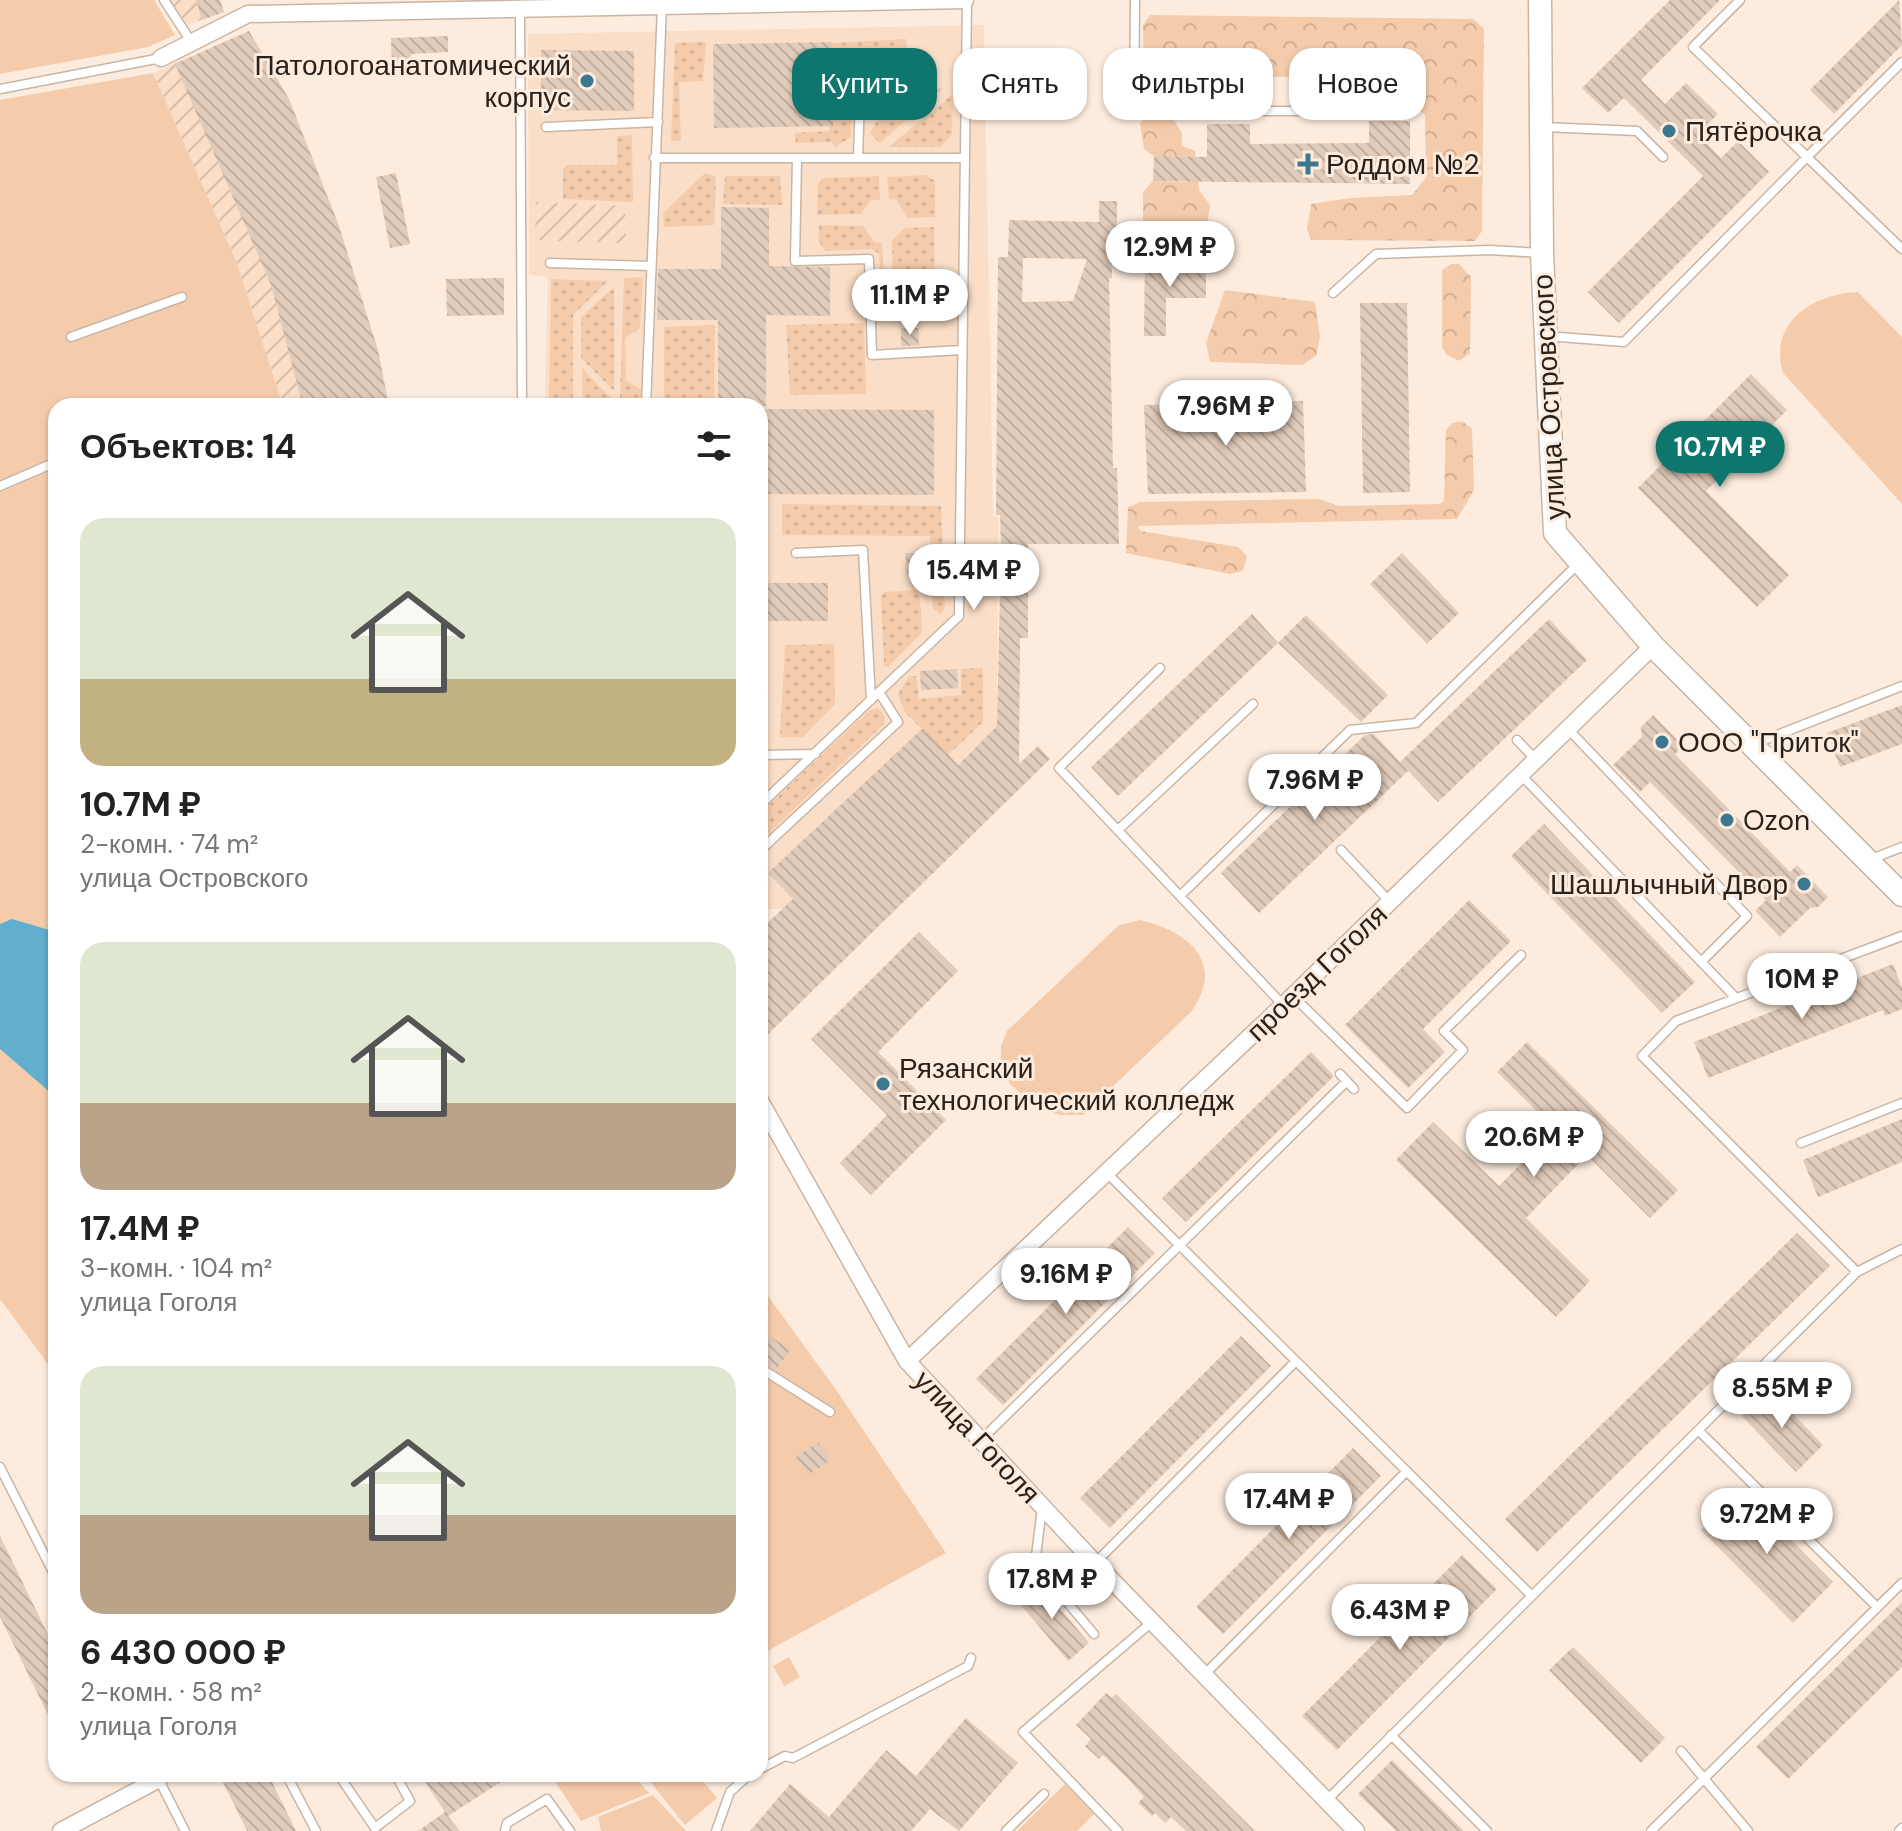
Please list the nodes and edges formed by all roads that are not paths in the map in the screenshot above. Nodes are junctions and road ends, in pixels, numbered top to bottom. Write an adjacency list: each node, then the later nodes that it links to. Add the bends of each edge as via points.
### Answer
1 (164, 0): 10 (lane)
2 (966, 0): 7 (street); 24 (lane)
3 (1135, 0): 14 (lane, via 1134,111)
4 (1540, 0): 18 (street, улица Островского)
5 (1740, 0): 20 (lane, via 1693,47)
6 (405, 5): 8 (street); 9 (street)
7 (662, 5): 9 (street); 16 (lane)
8 (299, 6): 10 (street, via 248,14)
9 (520, 7): 34 (lane)
10 (192, 43): 11 (street)
11 (161, 58): 13 (lane)
12 (1902, 62): 20 (lane)
13 (0, 89)
14 (1289, 111)
15 (859, 120): 23 (lane)
16 (658, 122): 17 (lane); 21 (lane)
17 (546, 127)
18 (1540, 127): 19 (lane, via 1637,131); 26 (street, улица Островского)
19 (1663, 157)
20 (1807, 157): 25 (lane); 31 (lane, via 1624,342)
21 (654, 158): 22 (lane); 28 (lane)
22 (797, 158): 23 (lane); 33 (lane, via 795,261 869,259 872,355)
23 (858, 158): 24 (lane)
24 (965, 158): 33 (lane)
25 (1902, 249)
26 (1542, 253): 29 (lane, via 1376,254); 31 (street, улица Островского)
27 (550, 263): 28 (lane)
28 (650, 266): 35 (lane)
29 (1333, 293)
30 (182, 297): 32 (lane)
31 (1545, 336): 39 (street, улица Островского, via 1555,533)
32 (71, 337)
33 (962, 350): 43 (lane, via 959,616)
34 (522, 398)
35 (646, 398)
36 (48, 465): 37 (lane)
37 (0, 486)
38 (796, 553): 44 (lane, via 863,550)
39 (1578, 563): 40 (street, улица Островского); 60 (lane, via 1416,723 1350,730)
40 (1653, 646): 46 (street, проезд Гоголя); 48 (street, улица Островского)
41 (1160, 668): 54 (lane, via 1059,768)
42 (1902, 686): 48 (lane)
43 (879, 692): 44 (lane); 55 (lane, via 898,722)
44 (871, 700): 49 (lane)
45 (1253, 704): 54 (lane)
46 (1569, 730): 51 (street, проезд Гоголя); 64 (lane, via 1747,916)
47 (1517, 740): 51 (lane)
48 (1750, 745): 58 (street, улица Островского)
49 (815, 754): 50 (lane); 53 (lane)
50 (768, 755)
51 (1537, 761): 52 (street, проезд Гоголя)
52 (1522, 776): 61 (street, проезд Гоголя); 64 (lane)
53 (768, 798)
54 (1118, 830): 60 (lane)
55 (768, 843)
56 (1902, 847): 58 (lane)
57 (1341, 850): 61 (lane)
58 (1867, 861): 59 (street, улица Островского)
59 (1902, 895)
60 (1180, 896): 66 (lane)
61 (1391, 902): 66 (street, проезд Гоголя)
62 (1902, 936): 65 (lane)
63 (1521, 955): 66 (lane, via 1444,1031 1463,1050 1407,1108)
64 (1701, 962): 65 (lane)
65 (1736, 998): 74 (lane, via 1676,1021 1642,1056)
66 (1288, 1001): 71 (street, проезд Гоголя)
67 (1354, 1089): 72 (lane, via 1343,1078)
68 (1902, 1103): 70 (lane)
69 (768, 1115): 75 (street, улица Гоголя)
70 (1801, 1143)
71 (1106, 1172): 72 (lane); 75 (street, проезд Гоголя)
72 (1180, 1245): 76 (lane); 80 (lane)
73 (1902, 1249): 74 (lane)
74 (1857, 1272): 79 (lane)
75 (907, 1361): 80 (street, улица Гоголя)
76 (1296, 1361): 82 (lane); 85 (lane)
77 (770, 1374): 78 (lane)
78 (830, 1412)
79 (1698, 1430): 87 (lane); 88 (lane)
80 (980, 1442): 83 (street, улица Гоголя)
81 (0, 1467): 84 (lane)
82 (1407, 1471): 87 (lane); 92 (lane)
83 (1042, 1507): 85 (street, улица Гоголя); 90 (lane, via 1035,1564)
84 (48, 1557)
85 (1095, 1563): 89 (street, улица Гоголя)
86 (1902, 1583): 88 (lane)
87 (1531, 1595): 93 (lane)
88 (1877, 1607): 96 (lane)
89 (1153, 1621): 92 (street, улица Гоголя); 112 (lane, via 1023,1732)
90 (1094, 1634)
91 (971, 1658): 95 (lane, via 955,1673 793,1758 785,1756)
92 (1204, 1675): 104 (street, улица Гоголя)
93 (1391, 1735): 104 (lane); 114 (lane)
94 (1681, 1751): 96 (lane)
95 (768, 1765)
96 (1702, 1780): 115 (lane); 116 (lane)
97 (150, 1782): 105 (street)
98 (164, 1782): 106 (lane)
99 (290, 1782): 107 (lane)
100 (343, 1782): 101 (lane, via 375,1828 410,1801)
101 (399, 1782)
102 (741, 1782): 110 (lane, via 730,1792)
103 (1044, 1794): 111 (lane)
104 (1326, 1801): 113 (street, улица Гоголя)
105 (61, 1831)
106 (185, 1831)
107 (316, 1831)
108 (505, 1831): 109 (lane, via 507,1823 547,1799)
109 (570, 1831)
110 (716, 1831)
111 (1006, 1831)
112 (1118, 1831)
113 (1356, 1831)
114 (1487, 1831)
115 (1651, 1831)
116 (1748, 1831)

